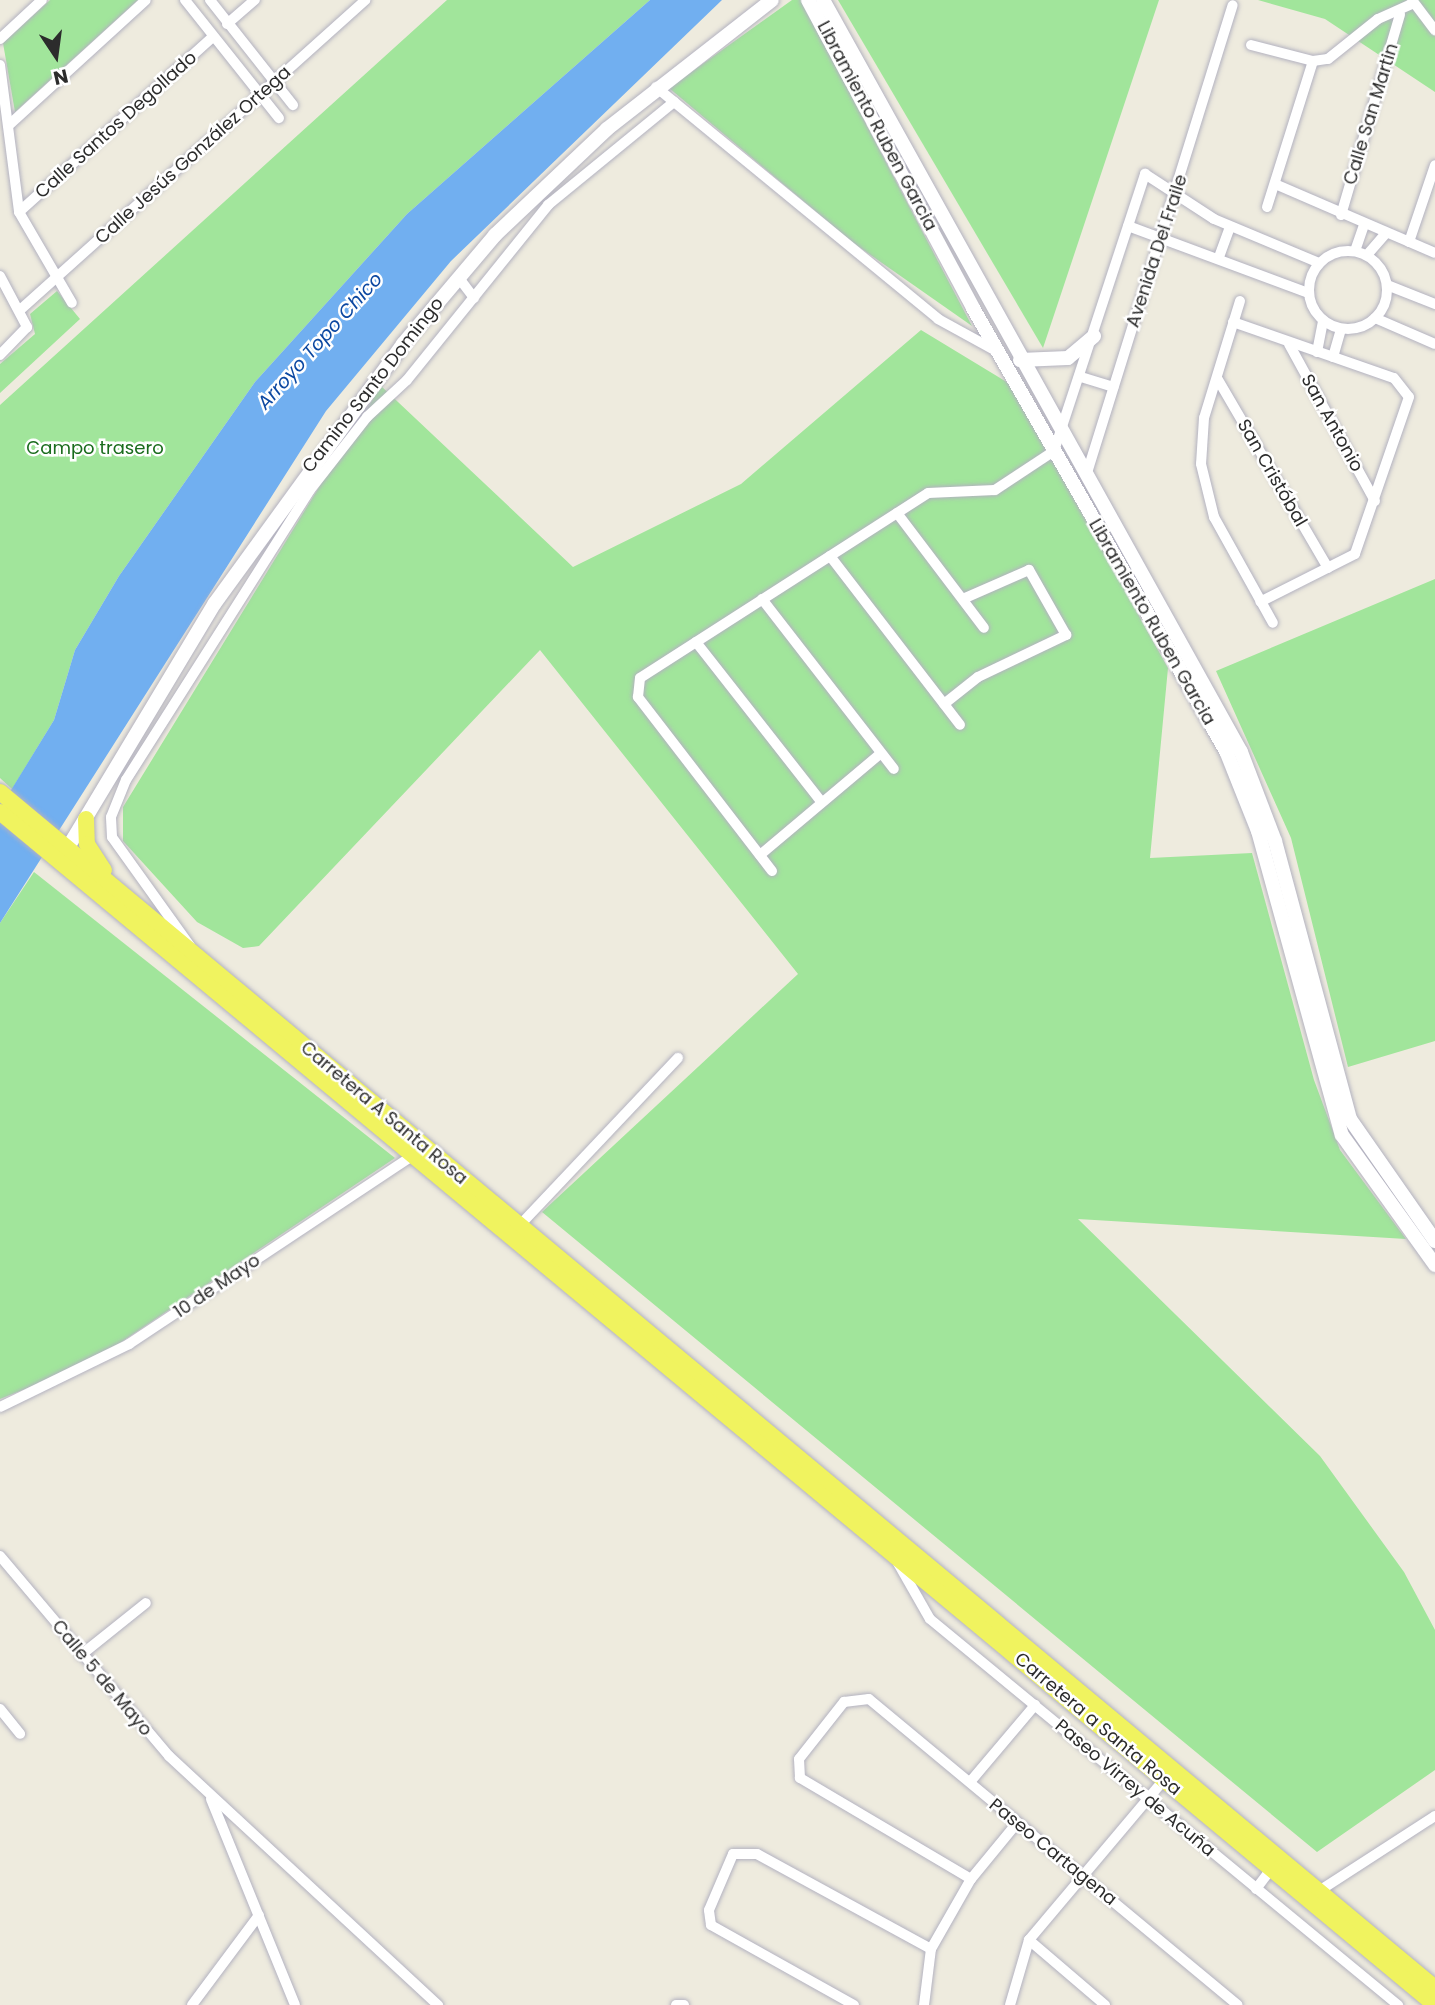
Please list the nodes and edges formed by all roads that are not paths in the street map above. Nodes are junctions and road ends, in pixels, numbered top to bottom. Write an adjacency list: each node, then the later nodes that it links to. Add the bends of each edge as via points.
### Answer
1 (42, 0): 16 (street)
2 (146, 0): 26 (street)
3 (186, 0): 15 (street)
4 (210, 0): 13 (street)
5 (255, 0): 13 (street)
6 (365, 0): 20 (street, Calle Jesús González Ortega)
7 (772, 0): 21 (street, Camino Santo Domingo)
8 (808, 0): 62 (street, Libramiento Ruben Garcia)
9 (823, 0): 65 (street, Libramiento Ruben Garcia)
10 (1413, 1): 12 (street); 14 (street)
11 (1233, 5): 29 (street, Avenida Del Fraile)
12 (1401, 13): 18 (street, via 1378,19 1339,55); 32 (street, Calle San Martin)
13 (227, 24): 20 (street)
14 (1435, 30)
15 (213, 37): 22 (street); 31 (street, Calle Santos Degollado)
16 (0, 39)
17 (1251, 44): 18 (street)
18 (1313, 61): 28 (street)
19 (0, 65): 26 (street)
20 (274, 83): 22 (street, Calle Jesús González Ortega); 24 (street)
21 (656, 87): 23 (street); 45 (street, Camino Santo Domingo, via 495,236)
22 (261, 94): 25 (street); 46 (street, Calle Jesús González Ortega)
23 (674, 102): 49 (street, via 548,205); 62 (street, via 938,319)
24 (293, 105)
25 (279, 118)
26 (9, 125): 31 (street)
27 (1435, 165): 38 (street)
28 (1275, 184): 30 (street); 32 (street)
29 (1175, 196): 34 (street, Avenida Del Fraile, via 1145,174); 35 (street); 37 (street, Avenida Del Fraile)
30 (1267, 207)
31 (19, 212): 46 (street)
32 (1341, 215): 33 (street)
33 (1364, 225): 36 (street); 39 (street)
34 (1128, 226): 37 (street); 58 (street, Avenida Del Fraile)
35 (1230, 227): 42 (street); 43 (street)
36 (1386, 233): 38 (street); 41 (street)
37 (1161, 238): 42 (street); 68 (street, Avenida Del Fraile)
38 (1409, 242): 40 (street)
39 (1356, 251): 41 (street); 43 (street)
40 (1435, 253)
41 (1367, 255): 47 (street)
42 (1219, 257): 48 (street)
43 (1319, 263): 48 (street)
44 (0, 276): 53 (street)
45 (459, 278): 49 (street); 90 (street, Camino Santo Domingo, via 305,471 215,603)
46 (54, 280): 51 (street); 53 (street, Calle Jesús González Ortega)
47 (1387, 285): 52 (street); 54 (street)
48 (1308, 293): 55 (street)
49 (474, 298): 96 (street, via 310,490 213,636 114,807 112,837 180,925)
50 (1240, 301): 56 (street)
51 (72, 303)
52 (1435, 304)
53 (20, 310): 63 (street, via 27,327)
54 (1375, 318): 57 (street); 60 (street)
55 (1324, 321): 57 (street); 61 (street)
56 (1233, 322): 59 (street); 67 (street)
57 (1341, 329): 64 (street)
58 (1094, 336): 65 (street, via 1069,358); 66 (street, Avenida Del Fraile)
59 (1289, 344): 61 (street); 73 (street, San Antonio)
60 (1435, 344)
61 (1317, 352): 64 (street)
62 (1000, 353): 70 (street, Libramiento Ruben Garcia)
63 (0, 355)
64 (1332, 358): 73 (street, via 1394,378 1409,397)
65 (1020, 360): 69 (street, Libramiento Ruben Garcia)
66 (1082, 377): 68 (street); 69 (street, Avenida Del Fraile)
67 (1217, 378): 76 (street, San Cristóbal); 79 (street, via 1200,445 1205,489)
68 (1114, 387): 71 (street, Avenida Del Fraile)
69 (1061, 435): 70 (street, Avenida Del Fraile); 71 (street, Libramiento Ruben Garcia)
70 (1055, 451): 72 (street, Libramiento Ruben Garcia); 74 (street, via 995,490 928,493)
71 (1086, 477): 72 (street, Avenida Del Fraile); 100 (street, Libramiento Ruben Garcia, via 1241,751 1275,841 1350,1119)
72 (1080, 497): 101 (street, Libramiento Ruben Garcia, via 1245,794 1342,1135)
73 (1375, 501): 76 (street, via 1355,554)
74 (897, 513): 75 (street); 78 (street)
75 (830, 556): 77 (street); 83 (street)
76 (1328, 568): 79 (street)
77 (762, 599): 82 (street); 85 (street)
78 (963, 599): 81 (street); 83 (street, via 1029,570 1066,635 978,677)
79 (1260, 602): 80 (street)
80 (1273, 624)
81 (984, 628)
82 (696, 642): 88 (street); 93 (street, via 640,678 638,697)
83 (944, 704): 84 (street)
84 (960, 725)
85 (881, 753): 86 (street); 88 (street)
86 (894, 769)
87 (0, 792): 91 (main road, Carretera A Santa Rosa)
88 (820, 800): 93 (street)
89 (0, 812): 91 (main road, Carretera A Santa Rosa)
90 (86, 819): 92 (street, Camino Santo Domingo); 95 (main road, via 91,856)
91 (49, 845): 92 (main road, Carretera A Santa Rosa); 98 (main road, Carretera A Santa Rosa)
92 (67, 849): 95 (main road, Carretera A Santa Rosa)
93 (760, 855): 94 (street)
94 (772, 871)
95 (138, 908): 96 (main road, Carretera A Santa Rosa)
96 (194, 954): 98 (main road, Carretera A Santa Rosa)
97 (678, 1058): 99 (street)
98 (419, 1151): 99 (main road, Carretera A Santa Rosa); 102 (street, 10 de Mayo, via 129,1344); 103 (main road, Carretera A Santa Rosa)
99 (520, 1225): 103 (main road, Carretera A Santa Rosa)
100 (1435, 1241)
101 (1435, 1265)
102 (0, 1407)
103 (765, 1437): 104 (main road, Carretera a Santa Rosa); 111 (main road, Carretera a Santa Rosa)
104 (894, 1552): 108 (street, Paseo Virrey de Acuña, via 930,1619); 111 (main road, Carretera a Santa Rosa)
105 (1, 1559): 107 (street, Calle 5 de Mayo)
106 (146, 1604): 107 (street)
107 (81, 1655): 113 (street, Calle 5 de Mayo)
108 (1035, 1705): 112 (street); 114 (street, Paseo Virrey de Acuña)
109 (0, 1709): 110 (street)
110 (20, 1734)
111 (1170, 1773): 114 (street); 117 (main road, Carretera a Santa Rosa); 121 (main road, Carretera a Santa Rosa)
112 (970, 1782): 116 (street, Paseo Cartagena); 119 (street, Paseo Cartagena, via 869,1699 844,1702 799,1759 800,1778 813,1788)
113 (209, 1795): 122 (street); 130 (street)
114 (1149, 1799): 118 (street); 120 (street, Paseo Virrey de Acuña)
115 (1435, 1816): 121 (street)
116 (1017, 1824): 118 (street, Paseo Cartagena); 119 (street)
117 (1272, 1868): 120 (street); 125 (main road, Carretera a Santa Rosa)
118 (1083, 1876): 123 (street); 137 (street, Paseo Cartagena)
119 (971, 1879): 124 (street)
120 (1256, 1889): 126 (street, Paseo Virrey de Acuña)
121 (1319, 1891): 127 (main road, Carretera a Santa Rosa)
122 (259, 1915): 128 (street); 129 (street)
123 (1029, 1940): 135 (street); 136 (street)
124 (931, 1949): 133 (street, via 757,1854 741,1851 728,1860 709,1910 711,1925); 134 (street)
125 (1380, 1958): 126 (street); 139 (main road, Carretera a Santa Rosa)
126 (1364, 1977): 138 (street, Paseo Virrey de Acuña)
127 (1435, 1988)
128 (192, 2005)
129 (295, 2005)
130 (438, 2005)
131 (676, 2005): 132 (street)
132 (684, 2005)
133 (854, 2005)
134 (924, 2005)
135 (1010, 2005)
136 (1105, 2005)
137 (1237, 2005)
138 (1398, 2005)
139 (1435, 2005)

